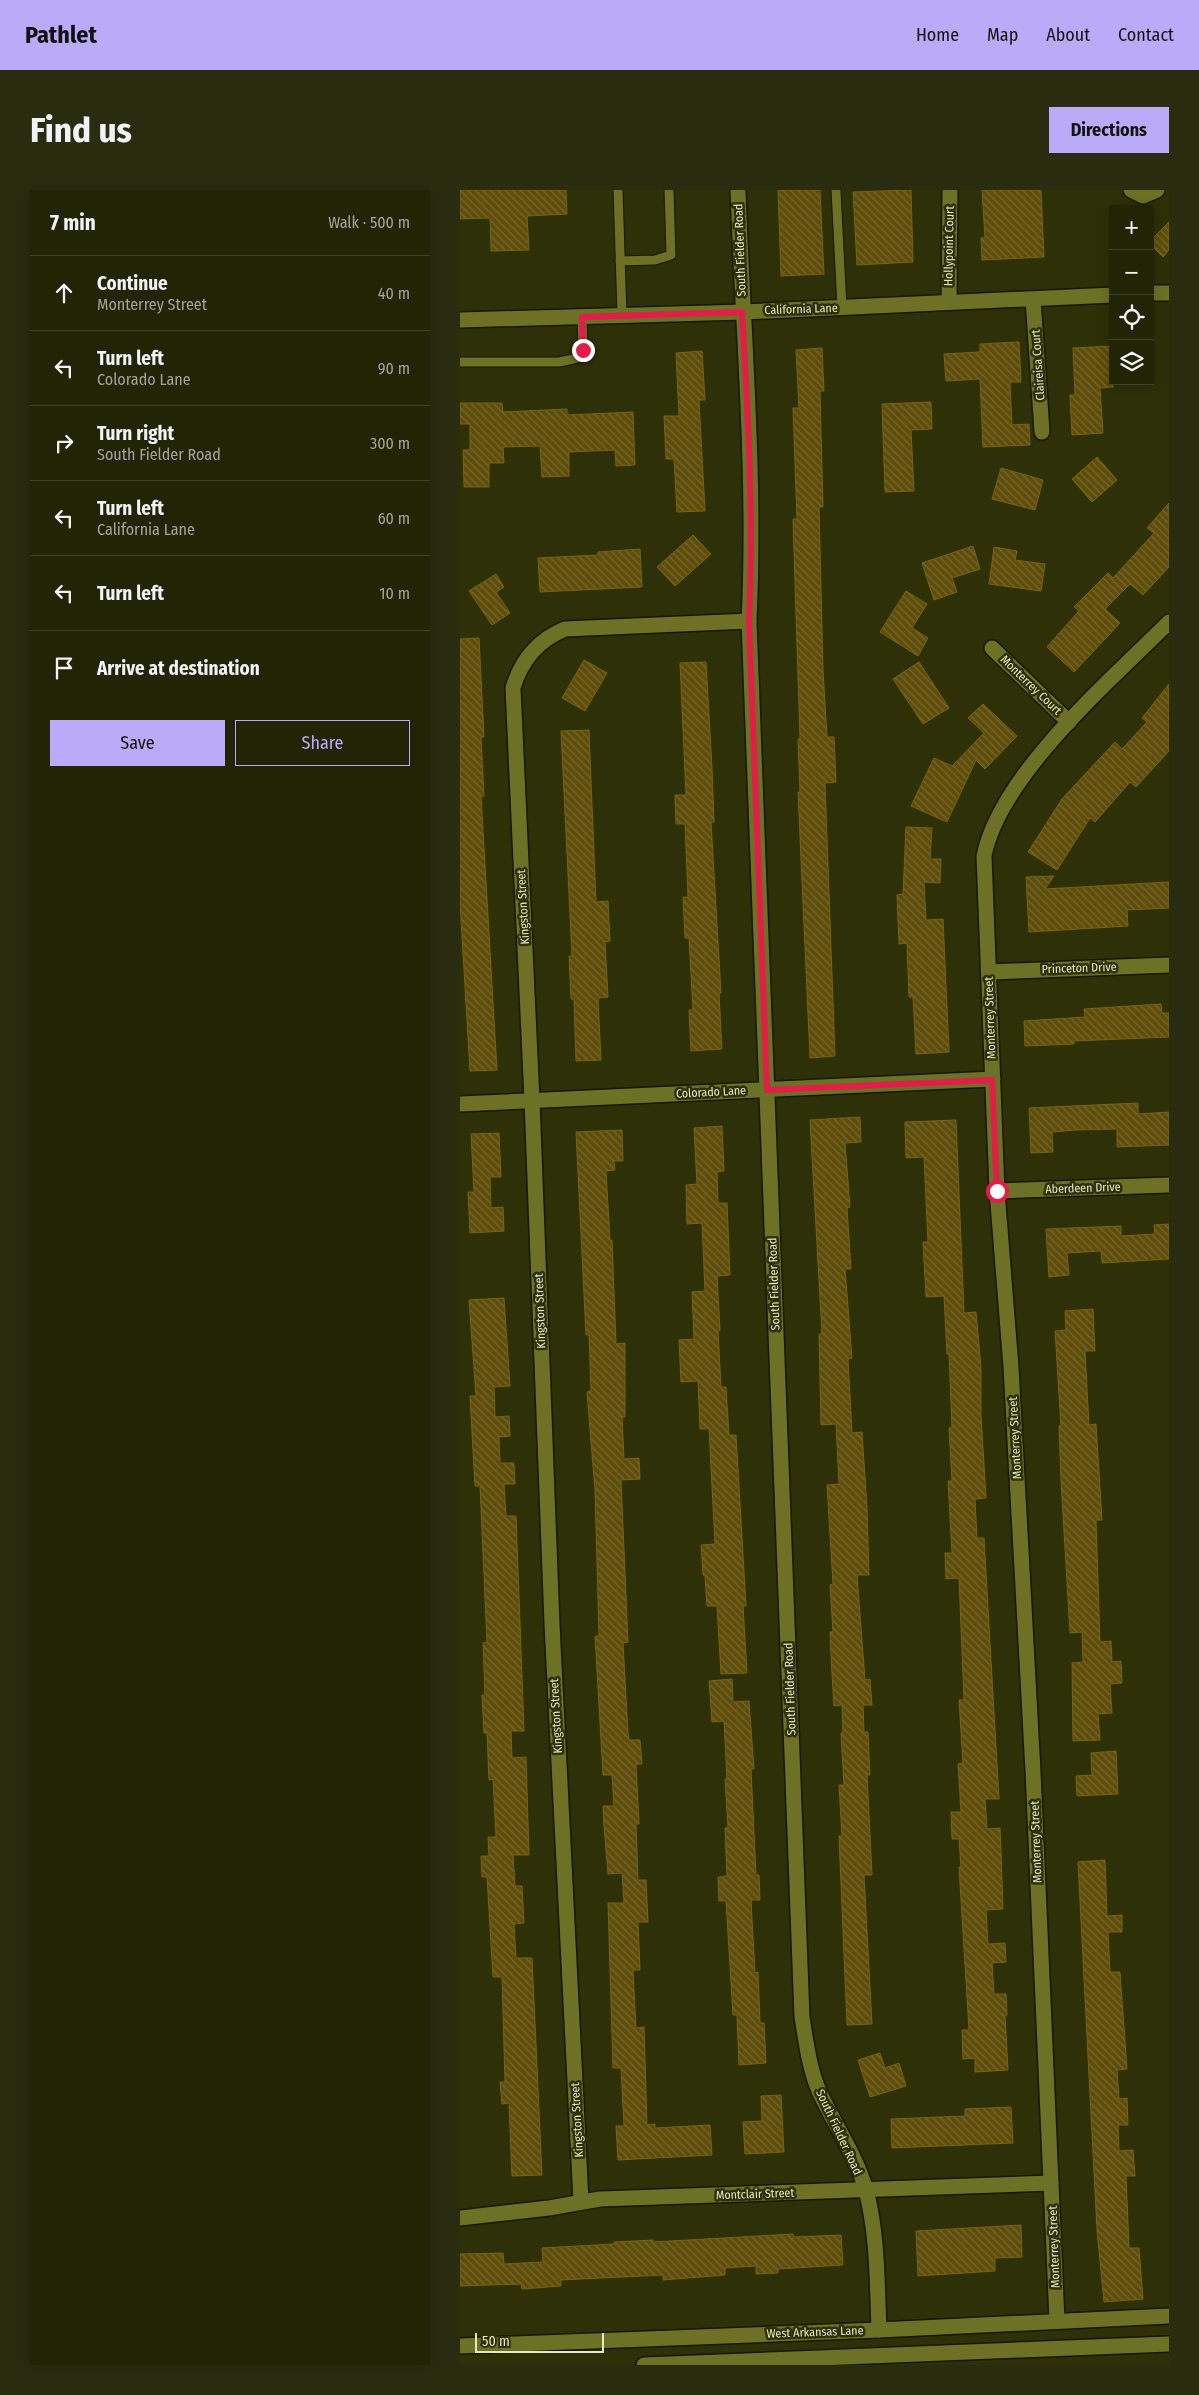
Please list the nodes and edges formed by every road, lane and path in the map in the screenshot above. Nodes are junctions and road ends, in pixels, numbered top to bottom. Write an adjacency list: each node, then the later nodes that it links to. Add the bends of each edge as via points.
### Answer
1 (618, 190): 8 (lane)
2 (669, 190): 8 (lane, via 671,255 655,260)
3 (738, 190): 15 (street, South Fielder Road)
4 (836, 190): 14 (lane)
5 (950, 190): 13 (street, Hollypoint Court)
6 (1131, 190): 7 (street, via 1143,196)
7 (1157, 190)
8 (620, 261): 16 (lane)
9 (1169, 293): 10 (street)
10 (1154, 294)
11 (1109, 295): 12 (street, California Lane)
12 (1033, 299): 13 (street, California Lane); 20 (street, Claireisa Court)
13 (949, 302): 14 (street, California Lane)
14 (842, 308): 15 (street, California Lane)
15 (742, 312): 16 (street, California Lane); 21 (street, South Fielder Road, via 752,479 753,554)
16 (622, 315): 17 (street, California Lane)
17 (582, 317): 18 (street, California Lane); 19 (lane, via 583,350 578,358 559,362)
18 (460, 320)
19 (460, 362)
20 (1042, 432)
21 (749, 621): 28 (street, South Fielder Road); 29 (street, Kingston Street, via 565,629 538,644 518,671 513,688)
22 (1169, 622): 24 (street, Monterrey Street)
23 (992, 648): 24 (street, Monterrey Court)
24 (1069, 722): 26 (street, Monterrey Street, via 1022,778 988,838 984,856)
25 (1169, 965): 26 (street, Princeton Drive)
26 (989, 972): 27 (street, Monterrey Street)
27 (992, 1080): 28 (street, Colorado Lane); 32 (street, Monterrey Street)
28 (767, 1090): 29 (street, Colorado Lane); 34 (street, South Fielder Road, via 802,2017 818,2089)
29 (532, 1100): 30 (street, Colorado Lane); 35 (street, Kingston Street, via 552,1624)
30 (460, 1104)
31 (1169, 1185): 32 (street, Aberdeen Drive)
32 (997, 1191): 33 (street, Monterrey Street, via 1033,1761)
33 (1051, 2183): 34 (street, Montclair Street); 38 (street, Monterrey Street)
34 (866, 2190): 35 (street, Montclair Street); 39 (street, South Fielder Road, via 877,2256)
35 (581, 2201): 36 (street, Montclair Street)
36 (460, 2218)
37 (1169, 2316): 38 (street, West Arkansas Lane)
38 (1057, 2322): 39 (street, West Arkansas Lane)
39 (879, 2330): 41 (street, West Arkansas Lane); 43 (street, South Fielder Road)
40 (1169, 2344): 42 (street, West Arkansas Lane)
41 (460, 2346)
42 (931, 2359): 43 (street, West Arkansas Lane)
43 (880, 2360): 44 (street, West Arkansas Lane)
44 (808, 2362): 45 (street, West Arkansas Lane)
45 (644, 2365)

